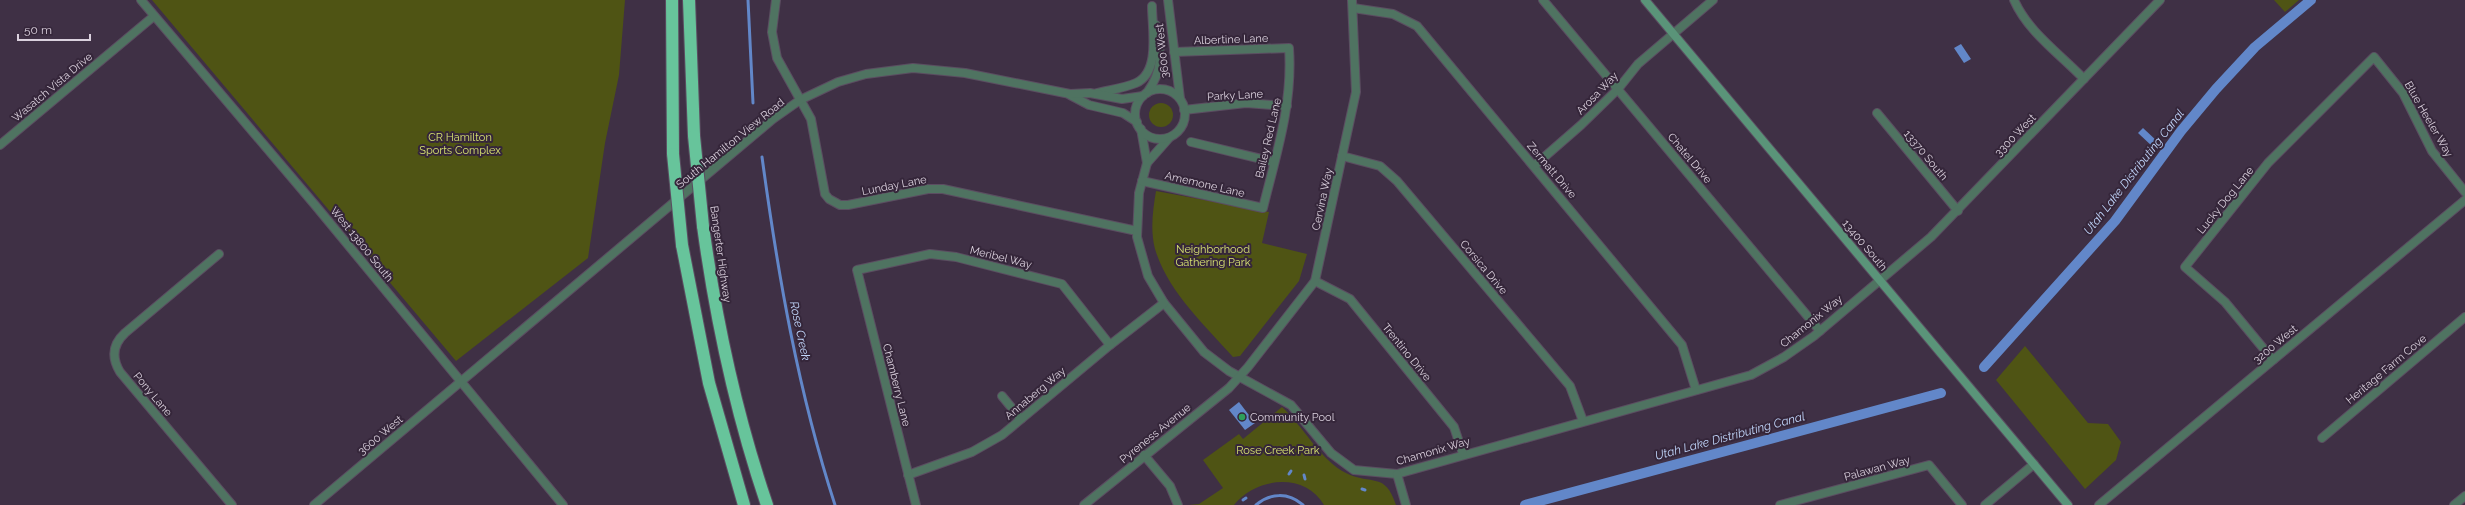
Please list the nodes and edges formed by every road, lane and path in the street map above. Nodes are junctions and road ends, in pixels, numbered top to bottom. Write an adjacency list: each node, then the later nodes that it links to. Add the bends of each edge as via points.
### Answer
1 (141, 0): 13 (street, West 13800 South)
2 (672, 0): 67 (highway, bridge, via 673,154 682,245 707,377)
3 (689, 0): 68 (highway, Bangerter Highway, bridge, via 694,136 703,226 716,312 746,439)
4 (776, 0): 24 (street, Lunday Lane, via 772,32 777,58)
5 (1168, 0): 16 (street, 3600 West)
6 (1543, 0): 19 (street, Chatel Drive)
7 (1645, 0): 14 (main road, 13400 South)
8 (1713, 0): 14 (street, Arosa Way)
9 (2014, 0): 18 (street, via 2036,32)
10 (2160, 0): 18 (street, 3300 West)
11 (1152, 3): 21 (street, via 1151,61 1148,72 1136,83); 22 (street, 3600 West, via 1161,59 1159,72)
12 (1352, 4): 32 (street, Cervina Way, via 1356,92); 35 (street, Zermatt Drive, via 1394,14 1417,26)
13 (154, 16): 31 (street, Wasatch Vista Drive); 52 (street, West 13800 South)
14 (1673, 34): 19 (street, Arosa Way, via 1638,64); 44 (main road, 13400 South)
15 (1289, 48): 16 (street, Albertine Lane); 25 (street, Bailey Red Lane)
16 (1174, 52): 23 (street, 3600 West)
17 (2374, 57): 37 (street, Blue Heeler Way, via 2403,93 2432,151); 50 (street, Lucky Dog Lane, via 2268,163 2185,267 2225,302)
18 (2084, 78): 40 (street, 3300 West)
19 (1618, 89): 35 (street, Arosa Way, via 1581,126); 48 (street, Chatel Drive)
20 (1070, 94): 21 (street, South Hamilton View Road); 24 (street, South Hamilton View Road, via 966,73 913,68 859,76 838,82); 28 (street, South Hamilton View Road, via 1089,106 1123,113)
21 (1095, 94): 22 (street, South Hamilton View Road, via 1122,99)
22 (1144, 95): 23 (street, via 1160,89); 28 (street, via 1135,113)
23 (1180, 99): 26 (street)
24 (800, 100): 41 (street, Lunday Lane, via 810,119 825,194 834,203 848,205 928,189 943,189); 52 (street, South Hamilton View Road, via 773,119)
25 (1287, 106): 26 (street, Parky Lane, via 1246,103); 33 (street, Bailey Red Lane)
26 (1184, 110): 29 (street, via 1181,128)
27 (1877, 113): 40 (street, 13370 South)
28 (1139, 126): 29 (street, via 1153,138); 34 (street, Chamonix Way)
29 (1169, 138): 34 (street, Chamonix Way)
30 (1191, 142): 33 (street)
31 (0, 145)
32 (1342, 156): 45 (street, Cervina Way); 56 (street, Corsica Drive, via 1380,166 1397,181 1570,386)
33 (1274, 162): 39 (street, Bailey Red Lane)
34 (1147, 163): 36 (street, Chamonix Way)
35 (1534, 166): 53 (street, Zermatt Drive, via 1682,346)
36 (1142, 181): 39 (street, Amemone Lane); 41 (street, Chamonix Way)
37 (2465, 192)
38 (2465, 200): 50 (street, 3200 West)
39 (1263, 208)
40 (1958, 210): 44 (street, 3300 West, via 1931,237)
41 (1137, 231): 46 (street, Chamonix Way, via 1148,276)
42 (219, 254): 64 (street, Pony Lane, via 121,336 115,346 114,360 120,372)
43 (858, 270): 49 (street, Meribel Way, via 930,254 956,257 1062,284); 62 (street, Chamberry Lane)
44 (1879, 279): 48 (street, Chamonix Way); 60 (main road, 13400 South)
45 (1315, 281): 51 (street, Cervina Way); 58 (street, Trentino Drive, via 1350,299 1454,426)
46 (1164, 303): 49 (street, Annaberg Way); 51 (street, Chamonix Way, via 1204,352)
47 (2465, 317): 57 (street, Heritage Farm Cove)
48 (1820, 331): 53 (street, Chamonix Way, via 1784,357 1751,375)
49 (1110, 345): 55 (street, Annaberg Way)
50 (2273, 360): 77 (street, 3200 West)
51 (1240, 377): 59 (street, Pyreness Avenue); 61 (street, Chamonix Way, via 1291,406 1332,453 1354,470)
52 (461, 381): 65 (street, 3600 West); 66 (street, West 13800 South)
53 (1696, 390): 56 (street, Chamonix Way)
54 (1002, 396): 55 (street)
55 (1021, 419): 62 (street, Annaberg Way, via 1002,435 972,452)
56 (1583, 421): 58 (street, Chamonix Way)
57 (2322, 438)
58 (1463, 454): 61 (street, Chamonix Way)
59 (1144, 455): 70 (street, Pyreness Avenue); 71 (street, via 1170,486)
60 (2034, 464): 75 (street); 76 (main road, 13400 South)
61 (1397, 474): 72 (street)
62 (908, 475): 69 (street, Chamberry Lane)
63 (2465, 496): 78 (street)
64 (232, 505)
65 (314, 505)
66 (563, 505)
67 (744, 505)
68 (767, 505)
69 (916, 505)
70 (1084, 505)
71 (1178, 505)
72 (1406, 505)
73 (1780, 505): 74 (street, Palawan Way, via 1929,465)
74 (1962, 505)
75 (1985, 505)
76 (2068, 505)
77 (2099, 505)
78 (2454, 505)

